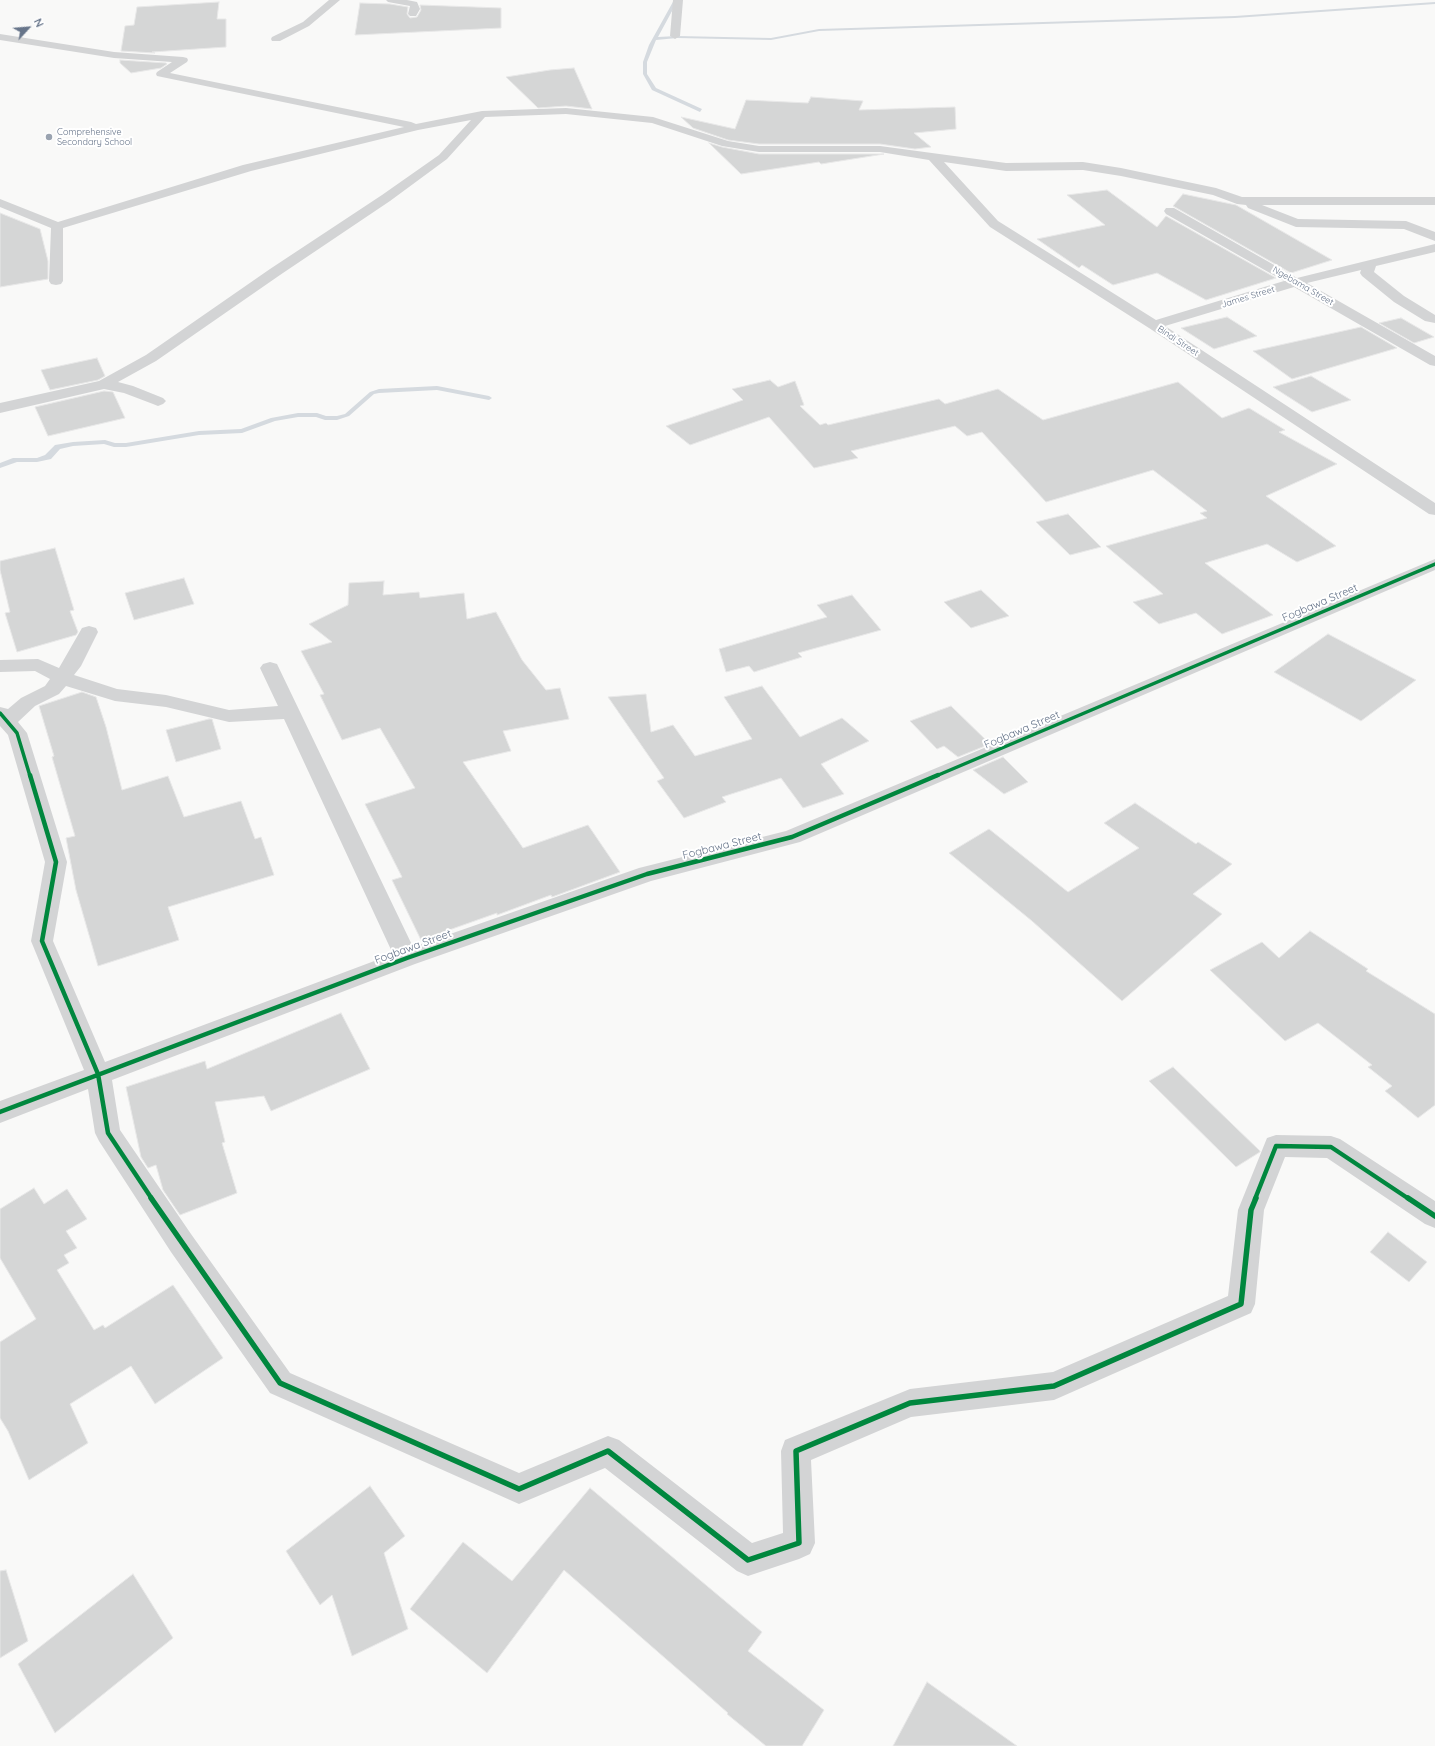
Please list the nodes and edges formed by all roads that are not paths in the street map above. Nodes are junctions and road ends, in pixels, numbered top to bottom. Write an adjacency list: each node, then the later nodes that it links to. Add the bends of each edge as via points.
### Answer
1 (335, 0): 7 (street, via 306,24)
2 (391, 0): 4 (street, via 414,4)
3 (678, 0): 5 (street)
4 (413, 14)
5 (675, 36)
6 (0, 37): 9 (street, via 114,55 183,60 161,74)
7 (276, 39)
8 (482, 114): 9 (street); 10 (street, via 566,111 653,120 726,144 759,149 880,149); 24 (street, via 443,156 386,198 151,358)
9 (418, 127): 15 (street, via 247,168)
10 (933, 157): 11 (street, via 1006,167 1083,166 1216,192); 22 (street, Bindi Street, via 994,224)
11 (1241, 201): 12 (street); 16 (street, via 1296,223 1406,225)
12 (1435, 201)
13 (0, 203): 15 (street)
14 (1170, 211): 20 (street, Ngebama Street)
15 (57, 226): 19 (street)
16 (1435, 237)
17 (1435, 248): 18 (street, James Street)
18 (1370, 264): 20 (street, James Street); 21 (street, via 1367,273 1399,299)
19 (56, 281)
20 (1296, 282): 22 (street, James Street); 23 (street, Ngebama Street)
21 (1435, 319)
22 (1154, 325): 27 (street, Bindi Street)
23 (1435, 362)
24 (104, 384): 25 (street, via 128,389); 26 (street)
25 (158, 400)
26 (0, 408)
27 (1435, 510)
28 (1435, 564): 35 (street, Fogbawa Street, via 792,838 647,874)
29 (89, 632): 32 (street)
30 (0, 666): 32 (street, via 38,665)
31 (270, 668): 33 (street)
32 (62, 678): 33 (street, via 115,695 166,701 229,716); 34 (street, via 52,690)
33 (291, 712): 35 (street)
34 (4, 717): 36 (street, via 17,733 56,862 42,941)
35 (407, 958): 36 (street, Fogbawa Street)
36 (98, 1074): 37 (street, Fogbawa Street); 38 (street, via 108,1133 280,1384 519,1489 608,1451 748,1560 799,1543 796,1452 910,1403 1054,1386 1241,1304 1251,1210 1276,1146 1331,1147)
37 (0, 1112)
38 (1435, 1216)

